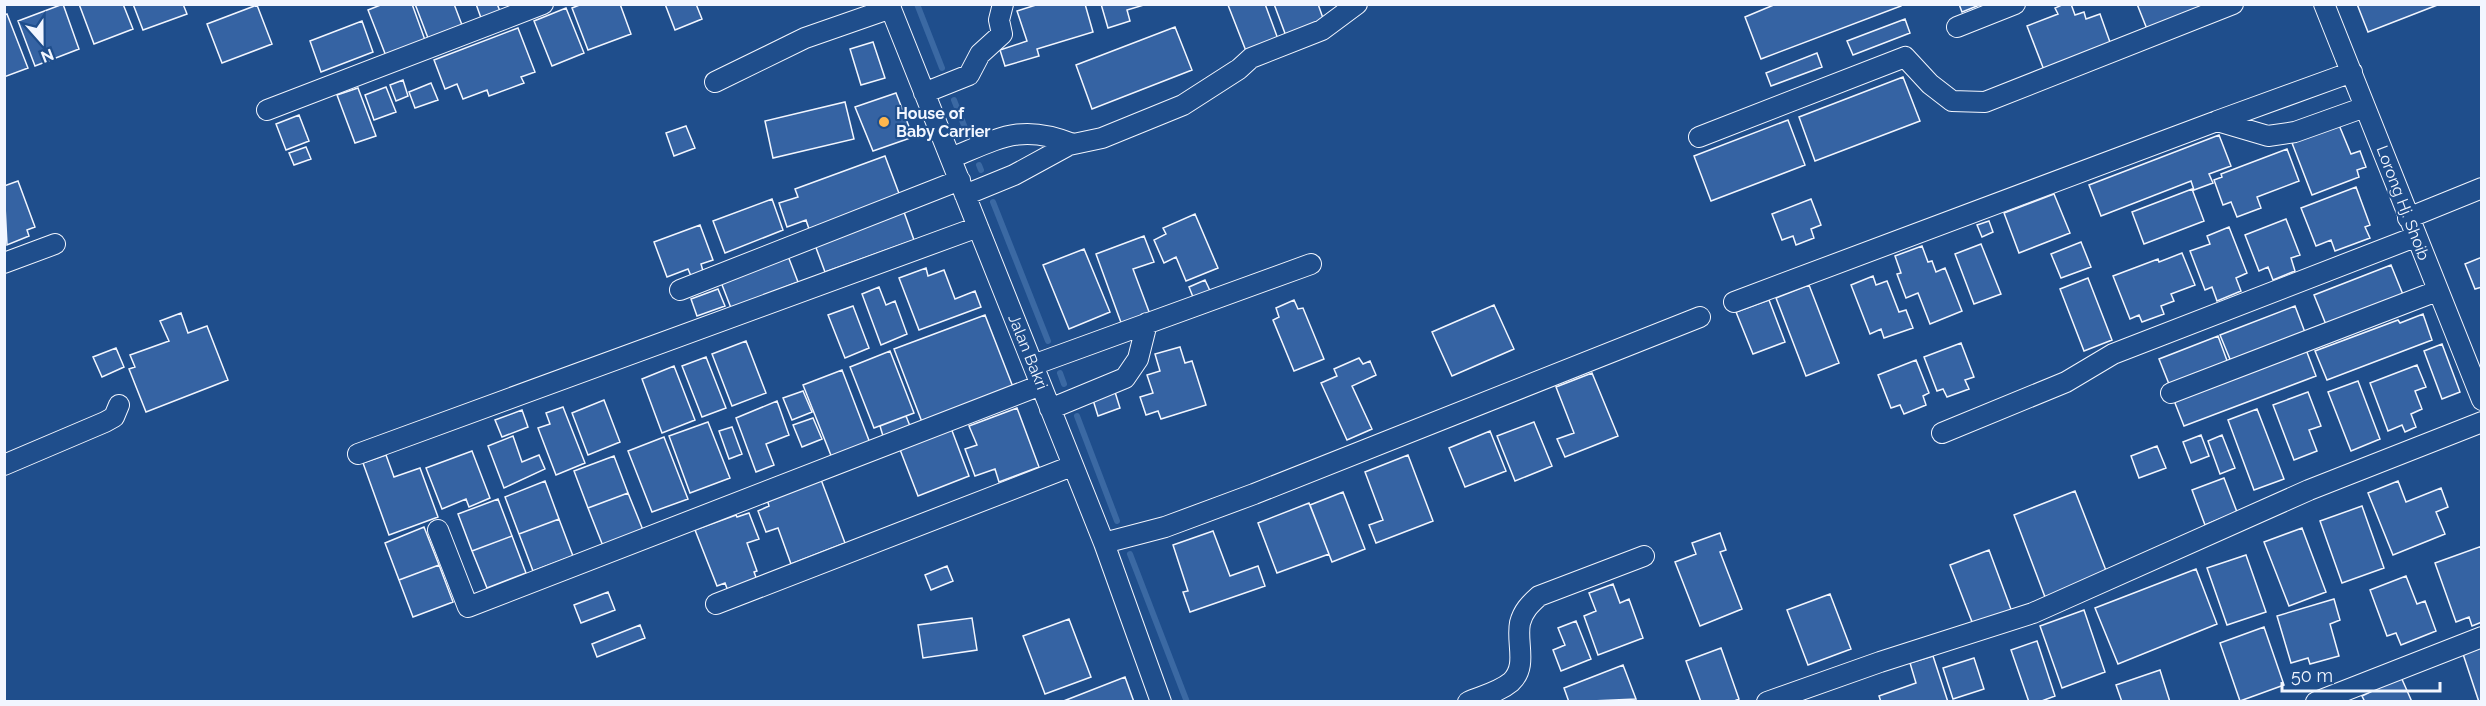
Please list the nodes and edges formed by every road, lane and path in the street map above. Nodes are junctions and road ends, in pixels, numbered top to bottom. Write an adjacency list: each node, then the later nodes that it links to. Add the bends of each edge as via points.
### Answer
1 (543, 4): 13 (street)
2 (1003, 4): 11 (street, via 999,20 1002,34 981,54 969,75)
3 (1357, 4): 16 (street, via 1322,30 1251,58 1183,105 1102,138)
4 (2015, 4): 8 (street)
5 (2233, 4): 15 (street, via 1985,102 1952,101 1905,57)
6 (2324, 4): 9 (street, Lorong Hj. Shoib)
7 (890, 6): 10 (street, via 805,38); 11 (street, Jalan Bakri)
8 (1957, 27)
9 (2352, 72): 12 (street, Lorong Hj. Shoib); 14 (street)
10 (715, 82)
11 (924, 93): 17 (street, Jalan Bakri)
12 (2365, 106): 14 (street, via 2295,132 2268,136); 20 (street, Lorong Hj. Shoib)
13 (267, 110)
14 (2217, 121): 28 (street)
15 (1699, 138)
16 (1073, 144): 17 (street, via 1030,132 1009,134); 18 (street, via 1014,175)
17 (951, 158): 18 (street, Jalan Bakri)
18 (963, 188): 21 (street, Jalan Bakri); 26 (street)
19 (2481, 188): 20 (street)
20 (2408, 218): 22 (street, Lorong Hj. Shoib)
21 (978, 227): 31 (street, Jalan Bakri); 39 (street)
22 (2415, 237): 27 (street, Lorong Hj. Shoib); 38 (street, via 2113,354 2066,382)
23 (55, 244): 24 (street)
24 (4, 263)
25 (1311, 264): 30 (street)
26 (680, 290)
27 (2438, 291): 33 (street); 34 (street, Lorong Hj. Shoib)
28 (1734, 302)
29 (1700, 317): 43 (street, via 1254,494 1164,527)
30 (1147, 323): 31 (street); 36 (street, via 1138,359 1125,378)
31 (1033, 365): 32 (street, Jalan Bakri)
32 (1041, 385): 36 (street, Jalan Bakri); 42 (street, via 468,607)
33 (2170, 393)
34 (2481, 400)
35 (119, 405): 40 (street, via 114,417 105,422)
36 (1050, 409): 41 (street, Jalan Bakri)
37 (2481, 422): 49 (street, via 2309,490 2033,614)
38 (1942, 433)
39 (358, 454)
40 (4, 465)
41 (1072, 466): 43 (street, Jalan Bakri); 45 (street)
42 (438, 530)
43 (1104, 543): 47 (street, Jalan Bakri)
44 (1644, 556): 48 (street, via 1539,596 1526,609 1520,624 1521,665 1512,681)
45 (716, 604)
46 (2481, 638): 50 (street)
47 (1161, 702)
48 (1468, 702)
49 (1767, 702)
50 (2316, 702)

